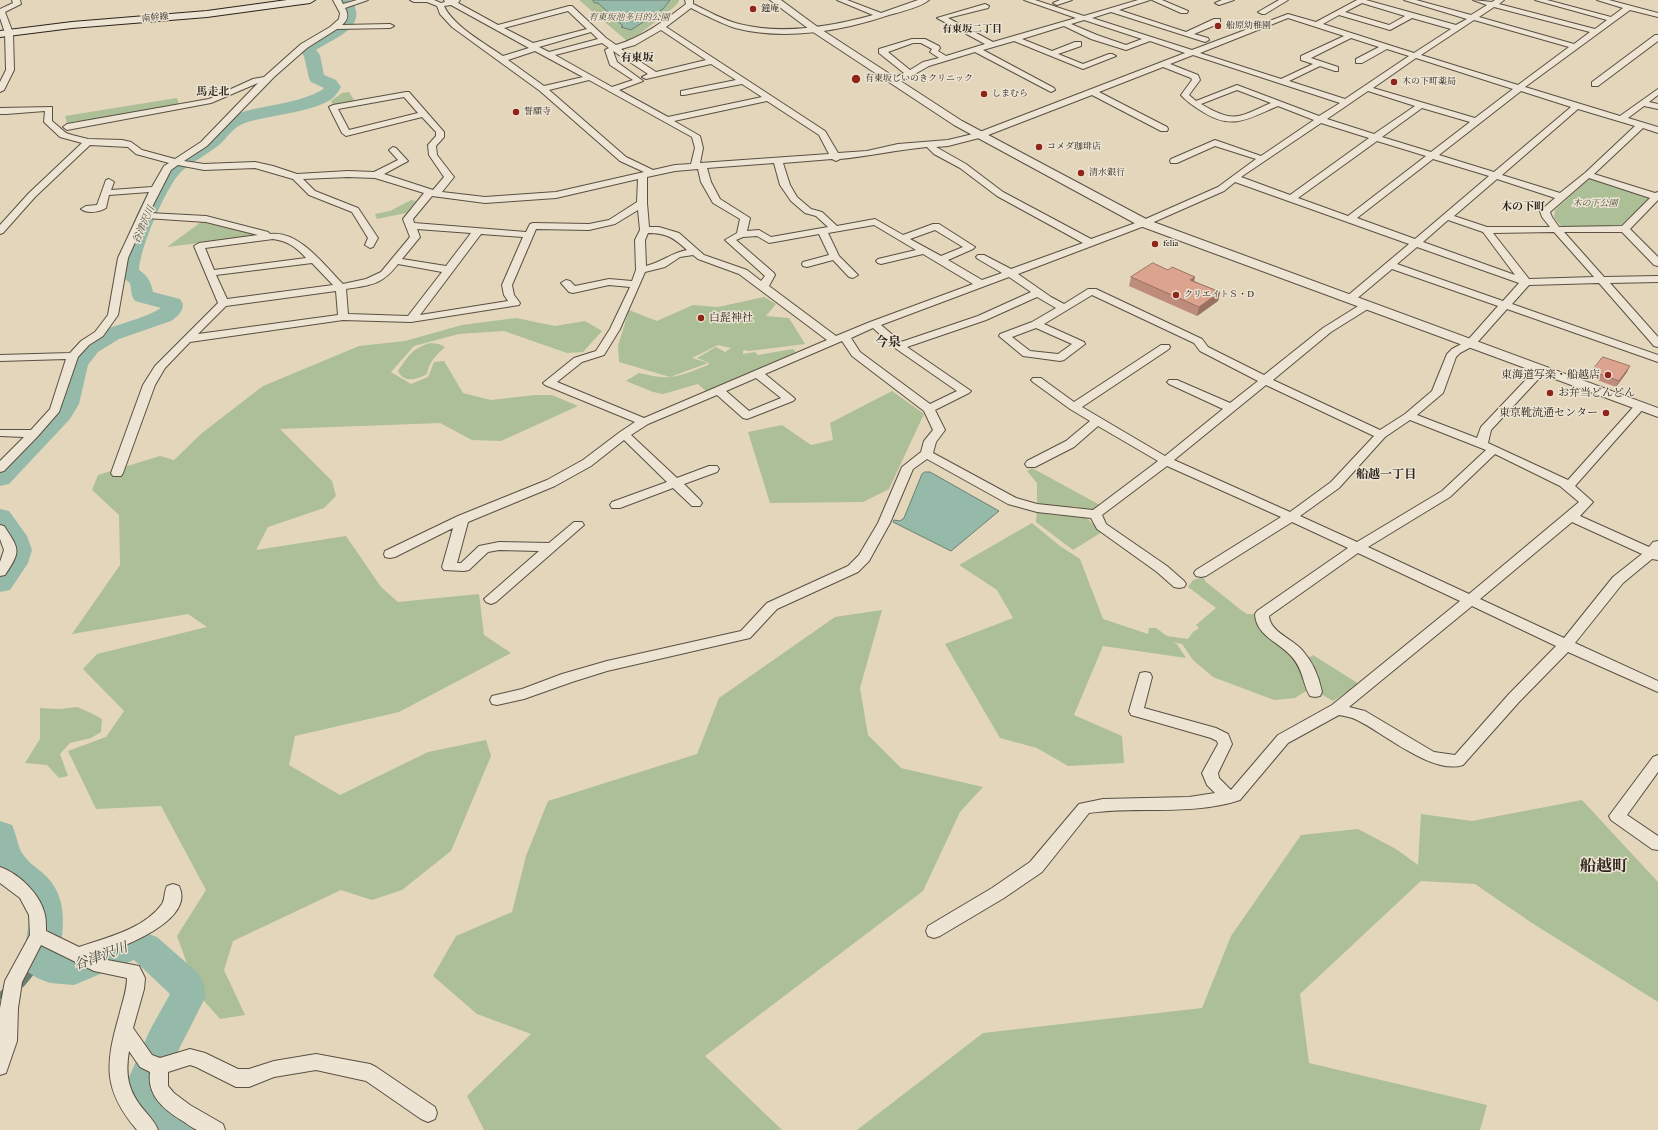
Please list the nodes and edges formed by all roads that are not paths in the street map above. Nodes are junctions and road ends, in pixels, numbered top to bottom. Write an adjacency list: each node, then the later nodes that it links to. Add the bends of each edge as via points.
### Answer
1 (16, 0): 32 (street, via 17,4)
2 (310, 0): 53 (main road, 南幹線, via 207,14)
3 (336, 0): 29 (street)
4 (364, 0): 29 (street)
5 (414, 0): 26 (street, via 428,0)
6 (778, 0): 51 (street)
7 (841, 0): 38 (street)
8 (925, 0): 38 (street)
9 (1028, 0): 39 (street)
10 (1068, 0): 24 (street)
11 (1114, 0): 28 (street)
12 (1146, 0): 28 (street)
13 (1156, 0): 33 (street)
14 (1230, 0): 25 (street)
15 (1284, 0): 34 (street)
16 (1362, 0): 35 (street); 36 (street)
17 (1408, 0): 40 (street)
18 (1476, 0): 22 (street)
19 (1539, 0): 41 (street)
20 (1601, 0): 30 (street)
21 (453, 1): 26 (street); 48 (street)
22 (1496, 2): 40 (street); 52 (street)
23 (690, 3): 46 (street); 51 (street, via 727,22 759,30)
24 (1058, 3)
25 (1219, 3)
26 (440, 5): 76 (street, via 455,25)
27 (985, 6): 62 (street, via 941,18)
28 (1127, 6): 31 (street)
29 (342, 7): 47 (street, via 343,20)
30 (1629, 7): 37 (street); 41 (street)
31 (1110, 10): 39 (street); 54 (street)
32 (1, 11): 53 (street)
33 (1184, 11)
34 (1262, 12)
35 (1339, 13): 36 (street, via 1390,28); 44 (street)
36 (1411, 15): 49 (street)
37 (1658, 15)
38 (881, 16): 51 (street)
39 (1085, 18): 43 (street); 58 (street)
40 (1471, 18): 49 (street); 63 (street)
41 (1612, 19): 52 (street)
42 (1217, 21): 54 (street)
43 (1065, 24): 57 (street); 58 (street, via 1126,48)
44 (1316, 25): 55 (street); 68 (street, via 1288,16)
45 (390, 26): 47 (street)
46 (660, 26): 66 (street, via 632,44); 78 (street)
47 (335, 27): 84 (street, via 304,46)
48 (498, 27): 50 (street, via 568,8); 64 (street)
49 (1457, 28): 72 (street)
50 (591, 30): 59 (street); 64 (street)
51 (816, 30): 88 (street)
52 (1595, 31): 63 (street)
53 (5, 33): 73 (street)
54 (1187, 34): 60 (street)
55 (1349, 36): 65 (street); 80 (street, via 1304,58)
56 (1658, 37): 90 (street)
57 (1014, 38): 62 (street); 69 (street)
58 (1149, 39): 68 (street)
59 (603, 40): 66 (street); 70 (street)
60 (1205, 40)
61 (1078, 44): 69 (street)
62 (992, 45): 67 (street)
63 (1574, 46): 91 (street)
64 (533, 47): 70 (street); 76 (street)
65 (1385, 47): 72 (street); 77 (street)
66 (615, 48): 83 (street); 86 (street, via 609,50 613,63)
67 (975, 49): 74 (street); 96 (street)
68 (1192, 53): 79 (street); 89 (street)
69 (1051, 54): 71 (street, via 1083,67)
70 (547, 55): 85 (street)
71 (1112, 56)
72 (1414, 56): 91 (street); 92 (street)
73 (9, 57): 75 (street); 94 (street, via 10,70)
74 (945, 58): 82 (street); 82 (street, via 934,52 936,48 922,41 912,41 882,51)
75 (0, 59)
76 (503, 59): 93 (street)
77 (1359, 60)
78 (712, 61): 83 (street); 87 (street)
79 (1163, 64): 97 (street); 103 (street, via 1195,77 1196,80 1185,95)
80 (1319, 64): 81 (street); 89 (street)
81 (1335, 69)
82 (909, 73): 88 (street)
83 (655, 75): 86 (street)
84 (268, 78): 115 (street, via 210,101); 128 (street, via 204,144)
85 (589, 78): 93 (street); 95 (street)
86 (637, 80): 95 (street, via 639,81)
87 (743, 81): 99 (street); 100 (street)
88 (896, 81): 118 (street)
89 (1282, 82): 101 (street)
90 (1595, 84)
91 (1520, 87): 106 (street); 113 (street)
92 (1366, 88): 101 (street); 105 (street)
93 (543, 89): 131 (street, via 610,149)
94 (0, 90)
95 (611, 90): 111 (street)
96 (1051, 90)
97 (1091, 91): 116 (street); 118 (street)
98 (1657, 92): 102 (street)
99 (684, 93)
100 (768, 98): 111 (street); 124 (street, via 822,133)
101 (1346, 102): 112 (street)
102 (1644, 103): 107 (street); 110 (street)
103 (1195, 104): 104 (street, via 1237,87); 104 (street, via 1229,120 1236,120)
104 (1276, 104): 112 (street)
105 (1421, 105): 113 (street); 119 (street)
106 (1577, 106): 110 (street); 133 (street)
107 (1658, 107)
108 (0, 111): 120 (street, via 49,109 48,122 63,135)
109 (424, 114): 109 (street, via 406,94 333,107 346,133); 139 (street, via 440,132 440,137 432,145 432,155 449,177 443,186)
110 (1622, 119): 114 (street)
111 (666, 120): 129 (street, via 696,136 699,148)
112 (1321, 120): 119 (street); 125 (street)
113 (1476, 121): 123 (street)
114 (1641, 124): 117 (street); 132 (street)
115 (67, 127)
116 (1164, 129)
117 (1658, 130)
118 (980, 135): 121 (street, via 948,143); 148 (street)
119 (1376, 137): 123 (street); 142 (street)
120 (88, 142): 128 (street, via 131,145 139,152); 155 (street, via 32,195)
121 (928, 144): 124 (street); 163 (street, via 1000,194)
122 (393, 150): 130 (street, via 404,161)
123 (1432, 155): 133 (street); 147 (street)
124 (836, 158): 126 (street)
125 (1263, 159): 127 (street, via 1215,143); 135 (street)
126 (778, 161): 129 (street); 150 (street, via 785,185 794,199 808,211 820,214)
127 (1174, 161)
128 (176, 162): 134 (street, via 204,167 255,166); 137 (street, via 167,168)
129 (698, 165): 131 (street); 158 (street, via 716,201 745,218)
130 (376, 175): 134 (street); 139 (street)
131 (648, 175): 139 (street, via 556,195 485,200); 143 (street)
132 (1588, 175): 140 (street); 141 (street)
133 (1497, 176): 141 (street); 146 (street)
134 (296, 177): 164 (street, via 312,193 355,210 373,238)
135 (1234, 178): 142 (street); 148 (street, via 1221,189)
136 (109, 182): 138 (street)
137 (155, 189): 138 (street); 145 (street)
138 (106, 193): 144 (street, via 101,208)
139 (432, 193): 149 (street, via 408,219)
140 (1657, 196): 151 (street)
141 (1562, 197): 154 (street, via 1545,210)
142 (1291, 198): 147 (street)
143 (642, 203): 152 (street); 159 (street, via 612,222 589,227 534,226)
144 (86, 209)
145 (143, 215): 160 (street, via 206,219); 205 (street, via 123,258 113,315 99,334 85,343)
146 (1448, 217): 153 (street); 162 (street)
147 (1350, 219): 162 (street)
148 (1144, 223): 163 (street); 190 (street)
149 (411, 226): 156 (street); 171 (street, via 415,238)
150 (834, 228): 157 (street); 161 (street, via 875,222)
151 (1626, 229): 154 (street); 173 (street)
152 (645, 230): 166 (street, via 659,230 676,235); 177 (street, via 640,240)
153 (1486, 230): 154 (street); 183 (street)
154 (1557, 230): 182 (street)
155 (0, 231)
156 (478, 231): 159 (street); 176 (street)
157 (822, 231): 158 (street, via 769,240 759,233); 167 (street)
158 (741, 234): 187 (street, via 730,240 770,275)
159 (530, 235): 196 (street, via 507,285 509,295 515,303)
160 (273, 236): 169 (street, via 287,238 298,244); 178 (street, via 199,246)
161 (903, 238): 165 (street); 170 (street, via 936,226 970,247)
162 (1417, 242): 175 (street); 183 (street)
163 (1091, 243): 179 (street)
164 (370, 245)
165 (925, 251): 170 (street); 172 (street)
166 (693, 252): 177 (street, via 677,255 661,265); 187 (street, via 743,272)
167 (835, 257): 174 (street); 180 (street)
168 (981, 258): 179 (street)
169 (314, 260): 178 (street); 188 (street)
170 (940, 260): 186 (street)
171 (397, 261): 176 (street); 188 (street, via 385,274 369,282)
172 (881, 261)
173 (1658, 263)
174 (807, 264)
175 (1391, 265): 190 (street); 193 (street)
176 (449, 270): 196 (street)
177 (640, 270): 185 (street)
178 (211, 273): 191 (street)
179 (1010, 273): 186 (street); 189 (street)
180 (853, 275)
181 (1658, 279): 182 (street)
182 (1603, 281): 183 (street); 202 (street)
183 (1526, 282): 193 (street)
184 (566, 283): 185 (street, via 573,290 609,282)
185 (636, 284): 221 (street, via 615,329 600,353 578,360 549,383)
186 (981, 284): 197 (street)
187 (763, 286): 199 (street)
188 (341, 287): 191 (street); 195 (street)
189 (1038, 293): 194 (street); 203 (street, via 982,318)
190 (1350, 299): 192 (street)
191 (223, 304): 200 (street)
192 (1366, 305): 201 (street); 211 (street, via 1327,330)
193 (1505, 305): 201 (street); 207 (street)
194 (1064, 308): 198 (street); 211 (street, via 1092,291 1198,341 1204,349)
195 (343, 317): 196 (street); 200 (street)
196 (411, 319)
197 (874, 324): 199 (street); 203 (street)
198 (1036, 324): 198 (street, via 1004,336 1027,354 1060,358 1080,344)
199 (839, 338): 209 (street); 217 (street)
200 (187, 339): 232 (street, via 160,366 149,385)
201 (1471, 343): 208 (street); 219 (street, via 1451,356 1437,392)
202 (1658, 344)
203 (900, 346): 217 (street, via 965,390)
204 (1166, 347): 215 (street)
205 (73, 356): 206 (street); 223 (street, via 55,410)
206 (0, 358)
207 (1658, 359)
208 (1541, 370): 214 (street); 226 (street, via 1485,429)
209 (757, 373): 213 (street); 213 (street, via 789,398 747,416)
210 (1037, 380): 215 (street)
211 (1265, 380): 216 (street); 225 (street)
212 (1173, 382): 216 (street)
213 (718, 390): 221 (street)
214 (1640, 406): 218 (street); 234 (street)
215 (1074, 407): 220 (street)
216 (1231, 408): 228 (street)
217 (928, 409): 227 (street, via 939,430 930,441)
218 (1658, 413)
219 (1409, 416): 225 (street); 226 (street)
220 (1097, 421): 228 (street); 229 (street, via 1070,444)
221 (644, 422): 224 (street)
222 (0, 434): 223 (street)
223 (34, 434): 230 (street)
224 (624, 434): 233 (street); 240 (street, via 587,463 551,483)
225 (1381, 435): 238 (street, via 1335,486)
226 (1488, 446): 234 (street); 244 (street, via 1446,494)
227 (927, 454): 237 (street, via 1012,501 1037,508); 256 (street, via 908,467 884,523 864,558 853,569 772,606 745,636 607,666 524,694)
228 (1166, 461): 237 (street); 238 (street)
229 (1031, 464)
230 (0, 468)
231 (713, 468): 233 (street)
232 (118, 473)
233 (675, 483): 235 (street); 236 (street)
234 (1568, 487): 239 (street, via 1587,502)
235 (696, 503)
236 (616, 505)
237 (1096, 514): 249 (street, via 1100,526 1162,569)
238 (1291, 517): 244 (street); 248 (street)
239 (1571, 517): 245 (street); 251 (street)
240 (462, 519): 243 (street, via 449,567 464,567 484,549 499,546); 246 (street)
241 (578, 525): 243 (street)
242 (0, 529): 247 (street, via 12,553)
243 (551, 547): 250 (street)
244 (1357, 548): 251 (street); 255 (street, via 1262,614 1261,621 1265,627 1299,656 1314,681)
245 (1656, 551): 252 (street, via 1618,580)
246 (390, 554)
247 (0, 572)
248 (1200, 573)
249 (1179, 584)
250 (491, 599)
251 (1470, 599): 252 (street); 257 (street)
252 (1566, 645): 254 (street); 257 (street, via 1458,761 1432,757 1360,715)
253 (1145, 677): 259 (street, via 1136,710 1223,738 1225,744 1210,773 1212,781)
254 (1658, 687)
255 (1315, 692)
256 (497, 700)
257 (1337, 709): 259 (street, via 1283,739 1235,796)
258 (1658, 761): 260 (street, via 1617,816)
259 (1229, 797): 263 (street, via 1189,803 1104,805 1084,808 1036,867)
260 (1658, 844)
261 (0, 874): 264 (street, via 26,893 37,915)
262 (173, 891): 265 (street, via 171,905 159,918 131,935)
263 (934, 931)
264 (38, 935): 265 (street); 267 (street, via 14,981 9,1008 8,1041)
265 (77, 955): 266 (street, via 100,966 133,971 136,978 135,989)
266 (125, 1031): 268 (street, via 146,1061); 270 (street, via 118,1063 120,1088 130,1108)
267 (0, 1067)
268 (160, 1067): 269 (street, via 190,1057 236,1078 249,1078 274,1069 316,1062 370,1073); 271 (street, via 159,1087 163,1095 183,1112)
269 (428, 1113)
270 (149, 1130)
271 (216, 1130)

